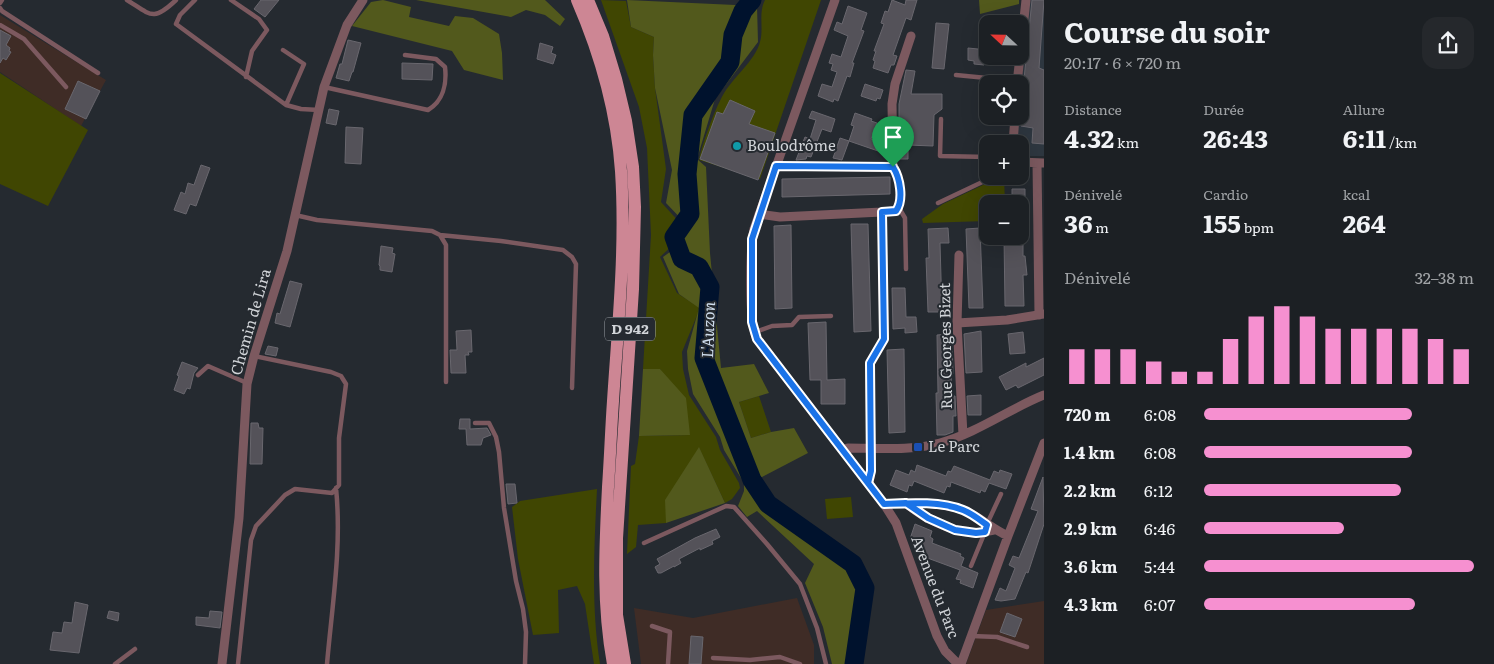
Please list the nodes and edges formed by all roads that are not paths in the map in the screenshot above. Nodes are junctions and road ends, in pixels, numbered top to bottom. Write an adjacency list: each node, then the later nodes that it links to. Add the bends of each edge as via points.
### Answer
1 (2, 0): 10 (lane)
2 (127, 0): 3 (lane, via 155,15 164,12)
3 (176, 0)
4 (195, 0): 20 (lane, via 176,24)
5 (231, 0): 20 (lane, via 259,19 267,30 252,51)
6 (363, 0): 23 (street, Chemin de Lira, via 347,25)
7 (577, 0): 75 (main road, D 942, via 601,69 615,125 621,170 622,288 612,414 605,581)
8 (588, 0): 76 (main road, D 942, via 603,36 620,96 632,157 635,199 617,538 617,615)
9 (1026, 0): 13 (street)
10 (0, 3)
11 (834, 3): 29 (street, Avenue du Parc)
12 (0, 8): 18 (lane, via 39,37)
13 (1024, 15)
14 (0, 24): 22 (lane, via 24,39)
15 (911, 36): 30 (street, via 892,104)
16 (283, 50): 24 (lane, via 304,64)
17 (405, 55): 23 (lane, via 436,59 445,67 446,78 436,106 428,110)
18 (98, 73)
19 (956, 75): 21 (lane)
20 (246, 77): 24 (lane)
21 (979, 78)
22 (66, 87)
23 (324, 87): 25 (street, Chemin de Lira)
24 (286, 105): 25 (lane)
25 (319, 110): 36 (street, Chemin de Lira)
26 (941, 119): 27 (lane, via 940,156)
27 (979, 157)
28 (1040, 163): 40 (street)
29 (776, 166): 30 (street); 35 (street, Avenue du Parc)
30 (893, 167): 33 (street, via 899,176)
31 (979, 184): 32 (lane)
32 (938, 203)
33 (898, 208): 34 (street); 39 (lane, via 905,218)
34 (882, 212): 35 (street, via 780,217); 53 (street, via 884,339 870,363)
35 (759, 214): 43 (street, Avenue du Parc, via 752,248)
36 (295, 215): 37 (lane); 44 (street, Chemin de Lira)
37 (440, 235): 46 (lane, via 446,244); 48 (lane, via 563,250 572,257 576,264)
38 (959, 255): 42 (street, Rue Georges Bizet)
39 (906, 269)
40 (1042, 314): 42 (street)
41 (831, 316): 43 (lane, via 799,317 792,325 772,326)
42 (958, 323): 51 (street, Rue Georges Bizet)
43 (754, 332): 54 (street, Avenue du Parc)
44 (254, 356): 47 (street, Chemin de Lira); 56 (lane, via 331,372 341,376 346,384 339,438 339,485)
45 (198, 375): 47 (lane, via 208,366)
46 (446, 382)
47 (247, 384): 71 (street, Chemin de Lira, via 239,518)
48 (572, 388)
49 (1044, 395): 51 (street)
50 (475, 423): 74 (lane, via 489,423 496,437 526,632)
51 (963, 435): 53 (street, via 931,446)
52 (1044, 443): 61 (street)
53 (870, 448): 54 (street); 55 (street)
54 (843, 450): 55 (street, Avenue du Parc)
55 (868, 483): 59 (street, Avenue du Parc)
56 (336, 488): 72 (lane, via 332,493 295,489 285,495 256,526 251,540); 73 (lane, via 336,569)
57 (1001, 494): 60 (lane)
58 (906, 503): 59 (street); 60 (street, via 964,510); 60 (street, via 928,518 955,530 976,533)
59 (884, 504): 80 (street, Avenue du Parc, via 896,523 937,636 945,651)
60 (989, 529): 61 (street); 63 (lane)
61 (1008, 536): 65 (street)
62 (644, 543): 79 (lane, via 726,506 734,507 800,584 817,628)
63 (971, 566)
64 (652, 626): 77 (lane, via 670,632)
65 (972, 636): 66 (lane, via 997,637); 80 (street)
66 (1027, 647)
67 (135, 649): 70 (lane)
68 (713, 658): 69 (lane)
69 (726, 661): 78 (lane, via 780,657)
70 (115, 664)
71 (222, 664)
72 (238, 664)
73 (327, 664)
74 (525, 664)
75 (613, 664)
76 (625, 664)
77 (668, 664)
78 (800, 664)
79 (826, 664)
80 (960, 664)

